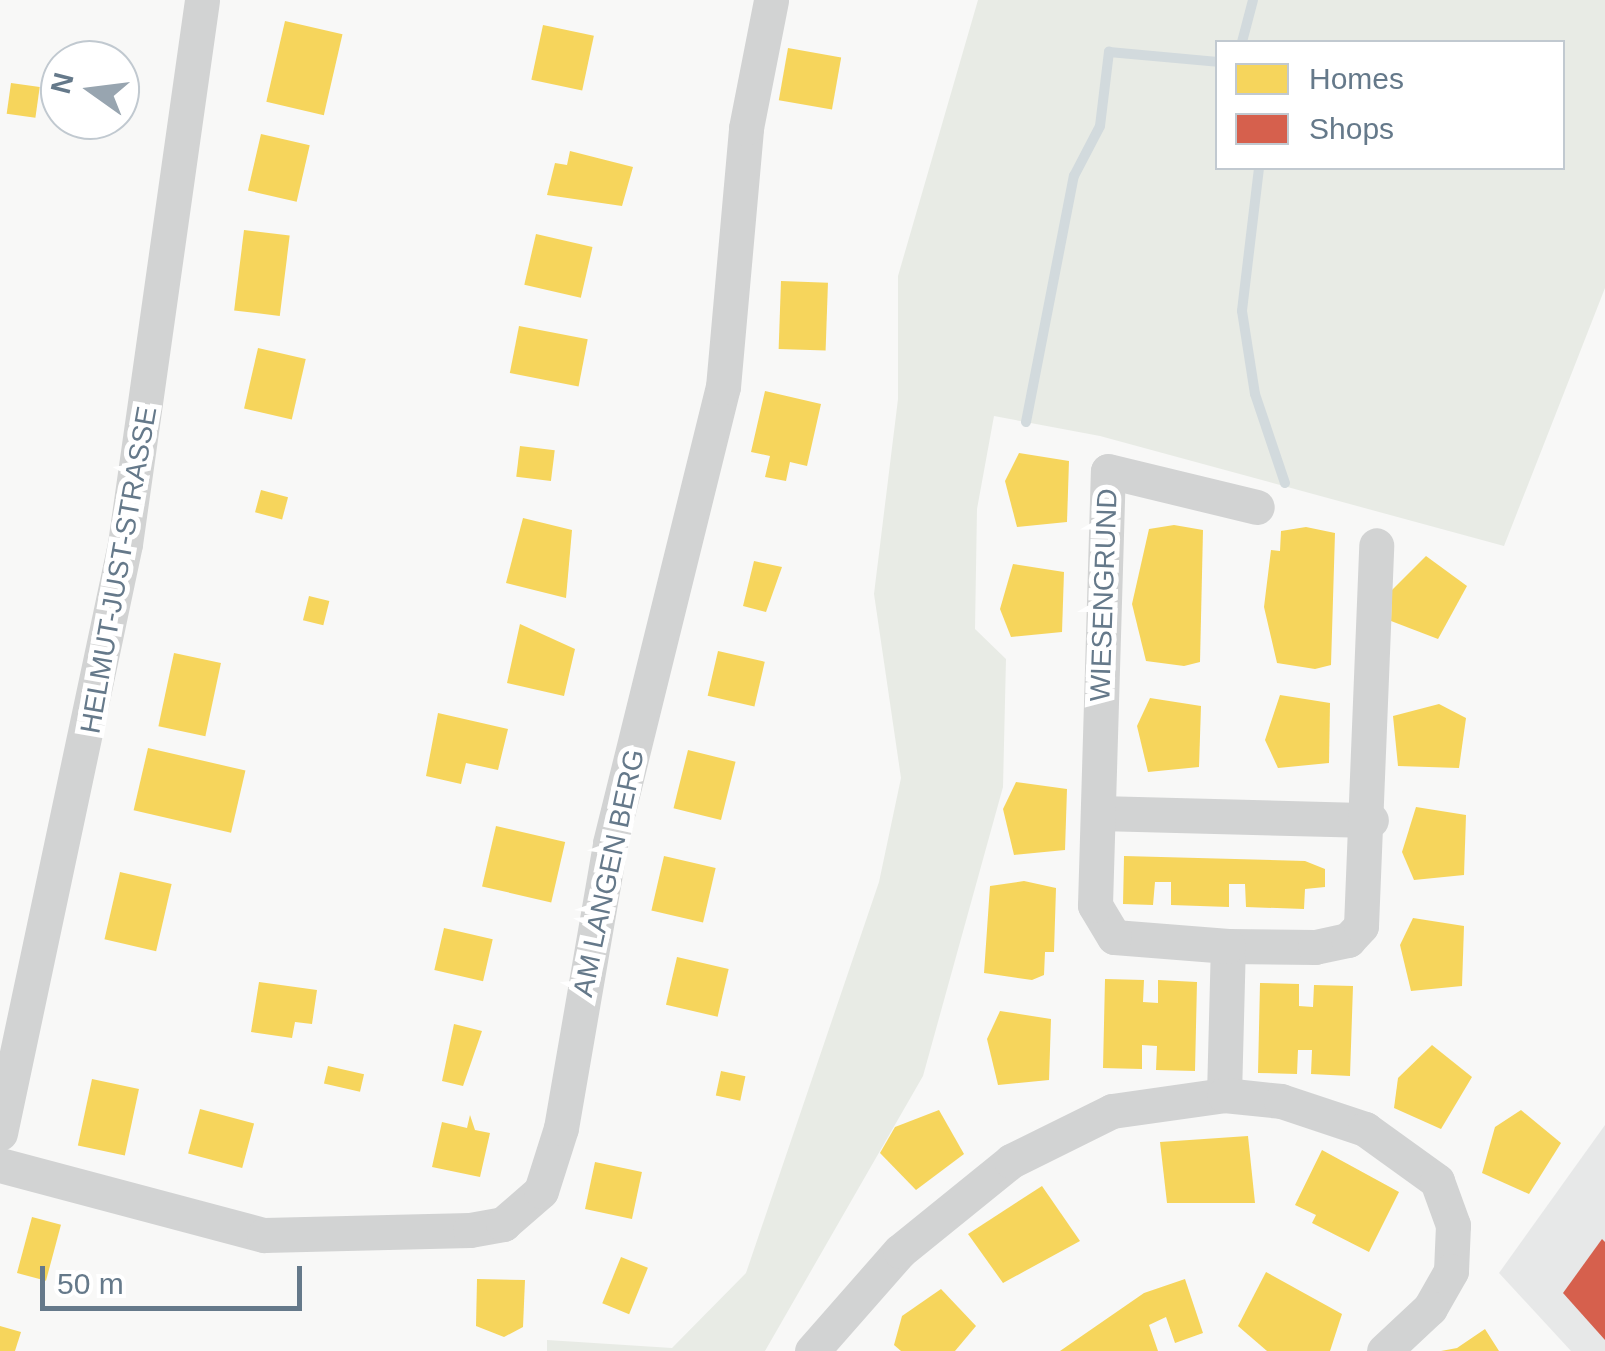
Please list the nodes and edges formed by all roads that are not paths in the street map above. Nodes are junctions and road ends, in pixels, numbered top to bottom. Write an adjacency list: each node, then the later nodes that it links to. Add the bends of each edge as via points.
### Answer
1 (202, 0): 9 (street, HELMUT-JUST-STRASSE, via 126,544)
2 (771, 0): 10 (street, AM LANGEN BERG, via 746,128 723,387 610,842 561,1128 541,1191 503,1224 470,1230 264,1235)
3 (1257, 507): 5 (street, WIESENGRUND, via 1108,471)
4 (1376, 545): 6 (street, WIESENGRUND)
5 (1098, 813): 6 (street); 7 (street, WIESENGRUND, via 1095,905 1114,937)
6 (1371, 820): 7 (street, WIESENGRUND, via 1366,907 1348,940)
7 (1228, 946): 8 (street)
8 (1224, 1094): 11 (street, via 1112,1111 1011,1161 900,1251); 12 (street, via 1355,1125 1411,1154 1437,1180 1453,1225 1451,1271 1430,1308)
9 (0, 1134)
10 (0, 1165)
11 (812, 1351)
12 (1384, 1351)

